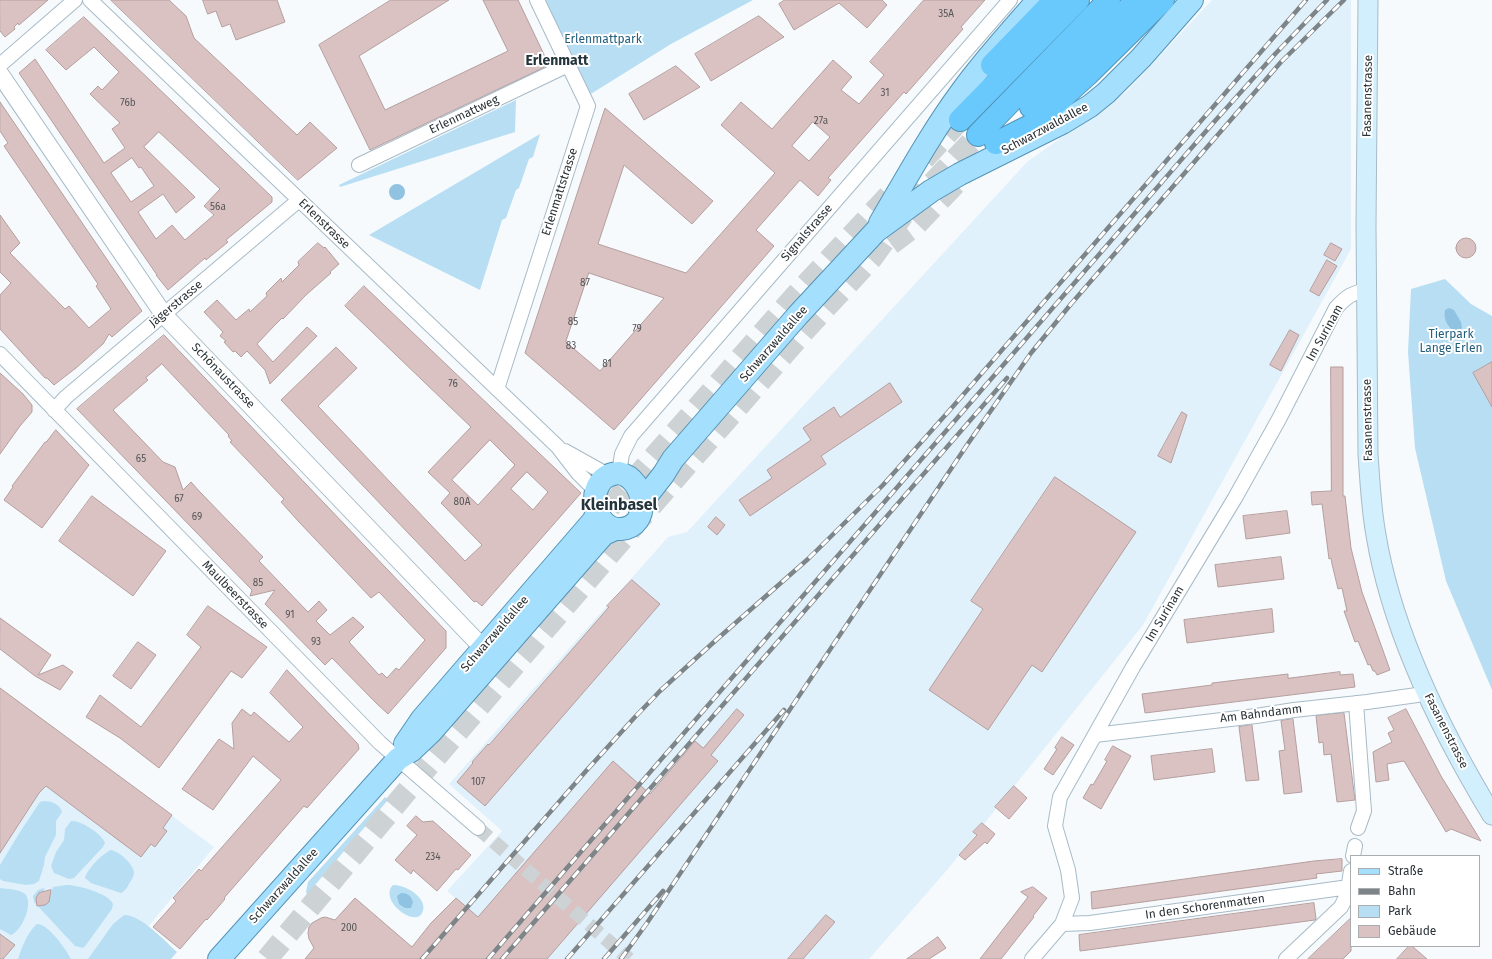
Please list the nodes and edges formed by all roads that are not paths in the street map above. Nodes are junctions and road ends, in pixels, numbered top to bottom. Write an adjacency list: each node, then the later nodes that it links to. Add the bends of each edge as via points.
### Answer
1 (75, 0): 13 (street)
2 (90, 0): 20 (street, Erlenstrasse)
3 (537, 0): 14 (street, Erlenmattstrasse)
4 (1010, 0): 29 (street, Signalstrasse, via 634,433 622,454)
5 (1038, 0): 21 (main road, Schwarzwaldallee, via 961,92 939,124)
6 (1055, 0): 16 (highway, via 989,69)
7 (1078, 0): 16 (highway)
8 (1109, 0): 18 (highway)
9 (1137, 0): 18 (highway)
10 (1163, 0): 18 (highway, via 1032,125)
11 (1192, 0): 21 (main road, Schwarzwaldallee, via 1141,58 1090,106 1062,123 960,174 931,191)
12 (1368, 0): 22 (main road, Fasanenstrasse)
13 (0, 65)
14 (568, 66): 19 (street, Erlenmattweg); 25 (street, Erlenmattstrasse, via 588,106)
15 (0, 74): 23 (street, Schönaustrasse)
16 (986, 93): 17 (highway)
17 (960, 120)
18 (988, 142)
19 (359, 165)
20 (298, 200): 23 (street, Jägerstrasse); 25 (street, Erlenstrasse)
21 (876, 231): 28 (main road, Schwarzwaldallee)
22 (1367, 290): 33 (main road, Fasanenstrasse, via 1368,454 1376,536 1395,609); 35 (street, Im Surinam, via 1355,292 1336,308 1235,498)
23 (164, 315): 26 (street, Jägerstrasse); 32 (street, Schönaustrasse)
24 (0, 354): 26 (street, Maulbeerstrasse)
25 (497, 389): 27 (street, Erlenstrasse)
26 (54, 410): 36 (street, Maulbeerstrasse)
27 (558, 447): 29 (street, Erlenstrasse); 29 (street, Erlenstrasse, via 578,473)
28 (673, 458): 29 (main road, Schwarzwaldallee, via 643,478); 30 (main road, Schwarzwaldallee)
29 (611, 486): 30 (main road, via 640,494); 31 (main road, via 604,522); 32 (main road, Schwarzwaldallee, via 594,520)
30 (641, 503): 31 (main road, via 640,515 634,524)
31 (615, 529): 36 (main road, Schwarzwaldallee, via 604,534 430,732 411,751)
32 (483, 648): 36 (main road, Schwarzwaldallee, via 422,719 407,740)
33 (1426, 691): 34 (street, Am Bahndamm, via 1417,695); 37 (main road, Fasanenstrasse, via 1469,777)
34 (1356, 703): 35 (street, Am Bahndamm); 39 (street, via 1364,811)
35 (1095, 735): 42 (street, Im Surinam, via 1060,797 1055,826 1068,870 1072,898)
36 (398, 759): 38 (street, Maulbeerstrasse); 43 (main road, Schwarzwaldallee)
37 (1492, 815)
38 (478, 828)
39 (1358, 828)
40 (1350, 876): 41 (street)
41 (1348, 887): 42 (street, In den Schorenmatten, via 1090,923); 45 (street, via 1346,900 1341,907)
42 (1062, 924): 44 (street, Im Surinam)
43 (219, 959)
44 (1032, 959)
45 (1286, 959)

